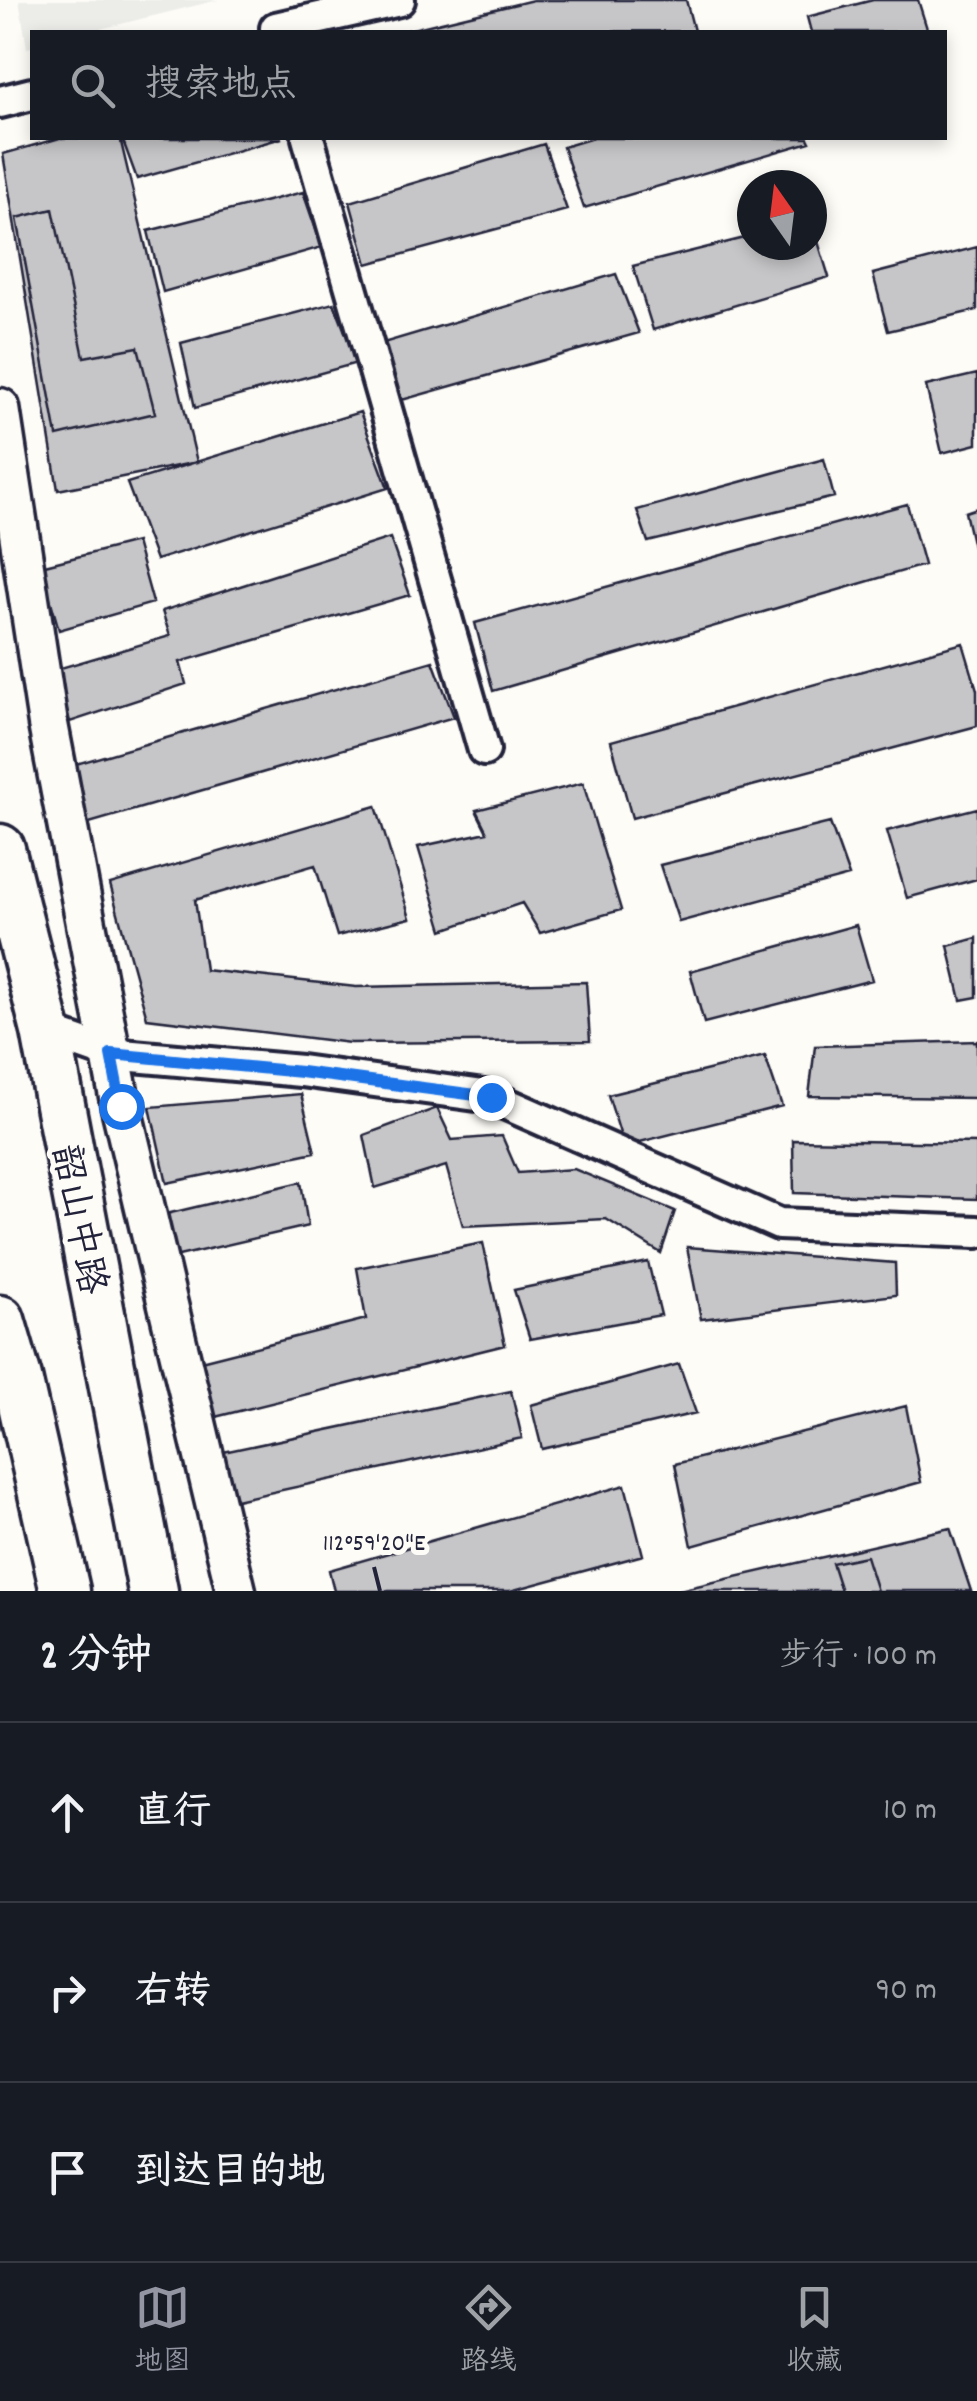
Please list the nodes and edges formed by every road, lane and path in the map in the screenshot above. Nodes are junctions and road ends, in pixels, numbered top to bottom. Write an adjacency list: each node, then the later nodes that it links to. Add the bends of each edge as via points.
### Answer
1 (399, 0): 2 (street)
2 (275, 30)
3 (30, 94): 4 (street)
4 (0, 102)
5 (309, 140): 7 (street)
6 (0, 408): 10 (street, via 48,724)
7 (484, 750)
8 (0, 849): 9 (main road, 韶山中路)
9 (46, 1031): 10 (street); 15 (main road, 韶山中路)
10 (111, 1054): 11 (street, via 491,1097 779,1224); 16 (street)
11 (977, 1232)
12 (0, 1320): 13 (main road)
13 (8, 1380): 14 (main road)
14 (65, 1591)
15 (153, 1591)
16 (236, 1591)

